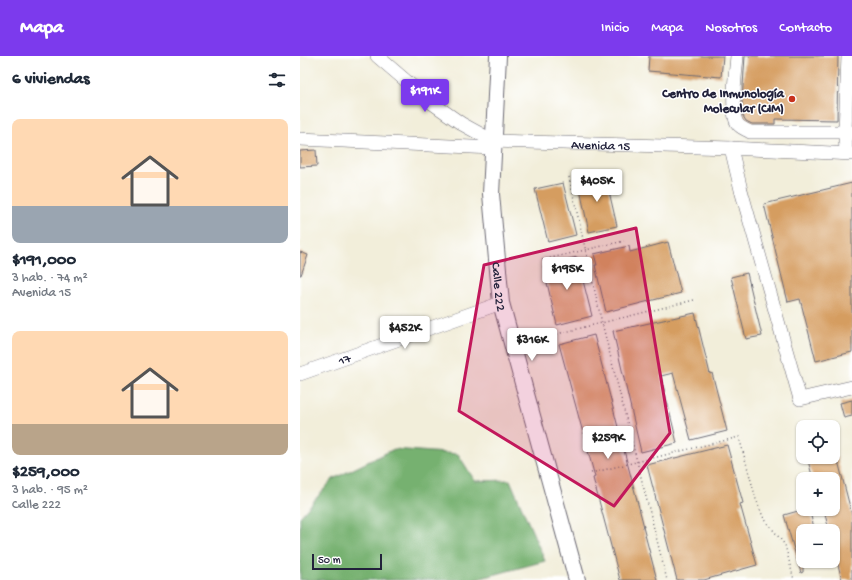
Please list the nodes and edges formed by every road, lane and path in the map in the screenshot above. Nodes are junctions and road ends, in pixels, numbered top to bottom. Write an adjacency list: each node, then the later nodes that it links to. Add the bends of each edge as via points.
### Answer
1 (377, 56): 7 (street, Avenida 15, via 432,103)
2 (498, 56): 7 (main road, Calle 222)
3 (737, 56): 5 (street, via 733,111 741,128 750,132)
4 (848, 56): 5 (street)
5 (848, 132): 9 (street)
6 (300, 139): 7 (street)
7 (493, 144): 8 (street, Avenida 15); 15 (main road, Calle 222, via 491,194)
8 (732, 148): 9 (street, Avenida 15); 19 (street, via 741,190 800,399)
9 (849, 153)
10 (569, 177): 12 (path)
11 (624, 241): 12 (path)
12 (585, 250): 13 (path); 16 (path)
13 (542, 260)
14 (694, 300): 16 (path)
15 (501, 303): 18 (street, 17); 22 (main road, Calle 222)
16 (602, 323): 17 (path); 20 (path)
17 (557, 334)
18 (300, 374)
19 (852, 387)
20 (637, 462): 21 (path); 23 (path); 24 (path, via 739,437 756,499 763,517 785,545)
21 (591, 473)
22 (577, 580)
23 (667, 580)
24 (794, 580)

